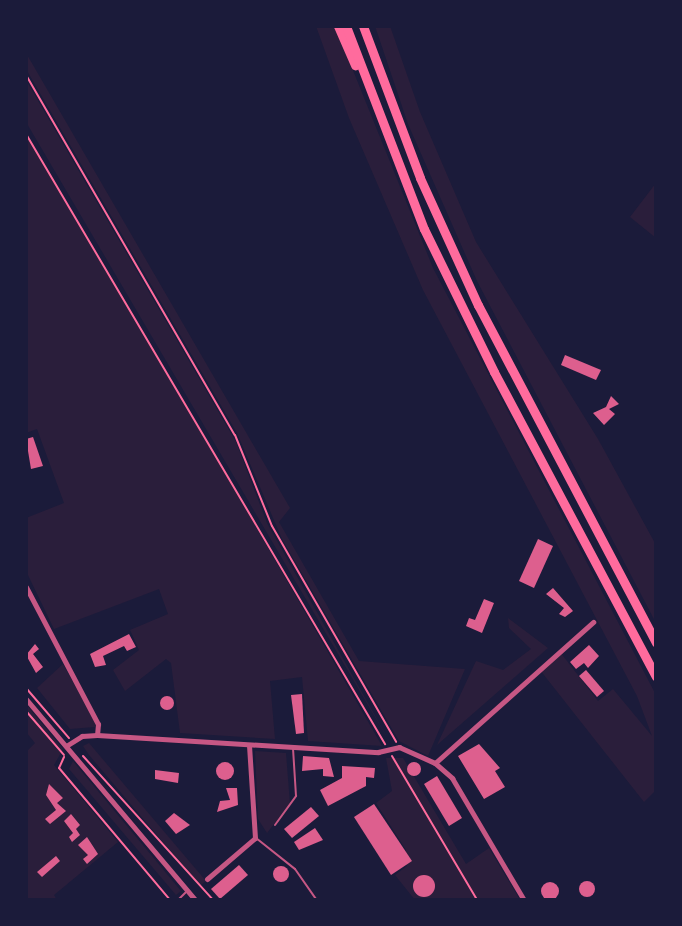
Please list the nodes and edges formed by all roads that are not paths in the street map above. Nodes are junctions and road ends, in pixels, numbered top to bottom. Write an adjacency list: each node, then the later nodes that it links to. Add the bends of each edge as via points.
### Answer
1 (338, 26): 4 (highway)
2 (346, 26): 4 (highway)
3 (365, 26): 8 (highway, via 420,178 478,305)
4 (363, 78): 9 (highway, via 424,229 473,330)
5 (26, 587): 6 (street)
6 (28, 596): 11 (street, via 98,724)
7 (593, 622): 15 (street)
8 (656, 643)
9 (656, 677)
10 (26, 699): 14 (street)
11 (97, 735): 12 (street); 14 (street, via 79,737)
12 (249, 745): 13 (street); 17 (street)
13 (293, 747): 15 (street, via 399,747); 16 (lane, via 296,796)
14 (67, 751): 19 (street)
15 (435, 763): 23 (street, via 458,787)
16 (275, 825)
17 (255, 838): 18 (street); 20 (lane, via 295,869)
18 (207, 879)
19 (187, 892): 21 (lane); 22 (street)
20 (316, 899)
21 (178, 900)
22 (195, 900)
23 (524, 900)

